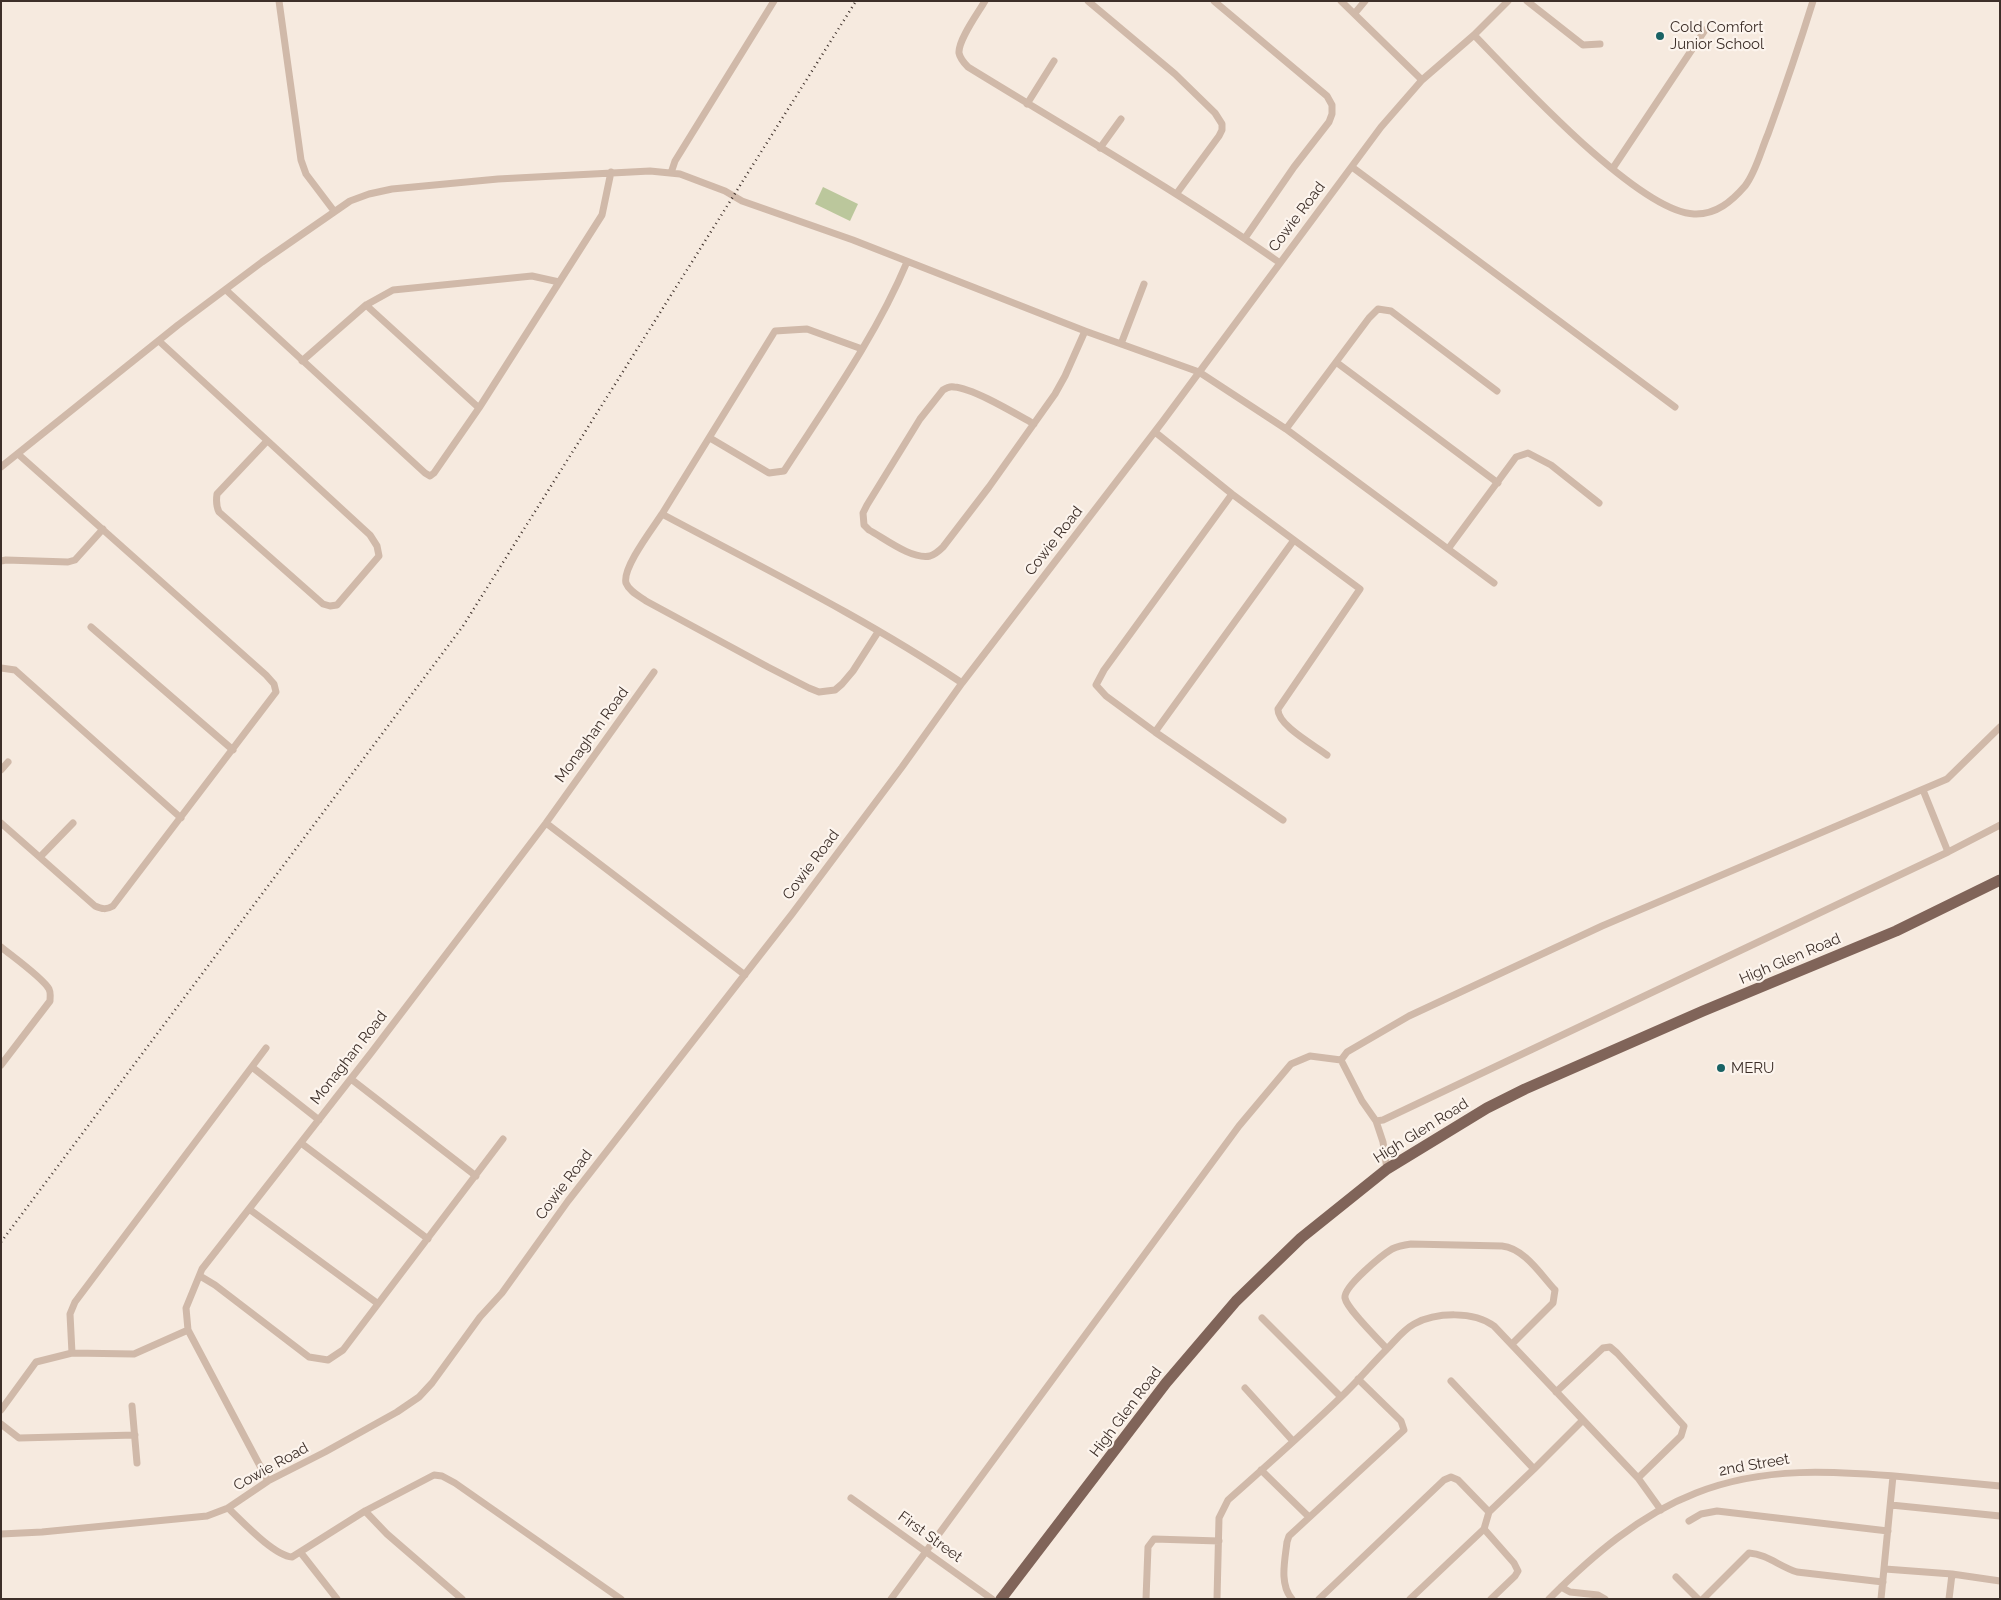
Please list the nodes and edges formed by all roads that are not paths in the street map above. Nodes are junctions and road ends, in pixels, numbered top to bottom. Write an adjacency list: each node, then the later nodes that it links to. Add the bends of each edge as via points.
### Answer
1 (279, 1): 25 (street, via 301,160 306,174)
2 (774, 1): 23 (street)
3 (986, 1): 17 (street, via 961,43 959,52 962,60)
4 (1088, 1): 24 (street, via 1175,74 1220,119 1222,130 1219,136)
5 (1214, 1): 26 (street, via 1327,96 1332,105 1332,114 1324,129)
6 (1342, 1): 11 (street)
7 (1365, 1): 11 (street)
8 (1508, 1): 13 (street, Cowie Road)
9 (1527, 1): 14 (street, via 1583,45)
10 (1813, 1): 21 (street, via 1756,164 1746,185 1724,207 1706,214 1682,212 1654,200)
11 (1355, 13): 16 (street)
12 (1705, 30): 21 (street)
13 (1474, 35): 16 (street, Cowie Road); 21 (street, via 1566,128)
14 (1600, 44)
15 (1054, 61): 17 (street)
16 (1422, 80): 20 (street, Cowie Road)
17 (1028, 104): 19 (street)
18 (1121, 119): 19 (street)
19 (1100, 148): 24 (street)
20 (1352, 166): 28 (street, Cowie Road); 41 (street)
21 (1613, 168)
22 (611, 172): 23 (street); 25 (street, via 392,189 350,201); 29 (street, via 602,215)
23 (670, 173): 27 (street)
24 (1177, 193): 26 (street)
25 (334, 211): 31 (street)
26 (1245, 238): 28 (street)
27 (908, 262): 33 (street); 36 (street)
28 (1280, 263): 39 (street, Cowie Road)
29 (559, 282): 32 (street, via 532,276 394,290); 42 (street)
30 (1144, 284): 35 (street)
31 (226, 290): 34 (street); 37 (street)
32 (366, 305): 37 (street); 42 (street)
33 (1085, 331): 35 (street); 43 (street, via 1065,376)
34 (159, 341): 47 (street); 48 (street)
35 (1121, 344): 39 (street)
36 (862, 349): 46 (street, via 807,329 775,330); 46 (street, via 784,470 769,473)
37 (302, 361): 42 (street, via 430,476)
38 (1336, 362): 40 (street, via 1378,309 1391,312); 44 (street); 50 (street)
39 (1199, 372): 44 (street); 45 (street, Cowie Road)
40 (1496, 391)
41 (1675, 407)
42 (479, 408)
43 (1034, 424): 43 (street, via 961,525 935,554 919,556 908,552 864,524 863,513 867,505 920,419 943,390 954,386 961,388)
44 (1286, 429): 56 (street)
45 (1155, 432): 51 (street); 63 (street, Cowie Road)
46 (710, 438): 53 (street)
47 (267, 441): 47 (street, via 370,535 377,546 378,556 337,605 323,604 217,508 217,494)
48 (18, 454): 49 (street); 54 (street)
49 (1, 466)
50 (1498, 483): 52 (street, via 1516,457 1528,453 1551,465); 56 (street)
51 (1232, 494): 55 (street); 65 (street, via 1096,685)
52 (1599, 503)
53 (662, 514): 60 (street); 60 (street, via 626,573 627,585 636,595 654,605 819,692 835,690 842,684)
54 (103, 529): 57 (street, via 75,560); 66 (street, via 274,684 276,692)
55 (1294, 540): 65 (street); 67 (street, via 1360,589 1278,709 1284,723)
56 (1448, 549): 58 (street)
57 (1, 561)
58 (1494, 583)
59 (91, 627): 66 (street)
60 (878, 632): 63 (street)
61 (1, 668): 71 (street, via 15,670)
62 (654, 672): 75 (street, Monaghan Road)
63 (962, 683): 81 (street, Cowie Road)
64 (2000, 727): 70 (street, via 1947,779)
65 (1155, 732): 72 (street)
66 (232, 750): 71 (street)
67 (1327, 755)
68 (8, 762): 69 (street)
69 (1, 770)
70 (1923, 790): 77 (street); 83 (street, via 1602,926 1408,1016 1347,1052)
71 (181, 818): 78 (street, via 109,909 95,906)
72 (1283, 820)
73 (1, 823): 78 (street)
74 (73, 823): 78 (street)
75 (546, 823): 81 (street); 86 (street, Monaghan Road)
76 (2000, 825): 77 (street)
77 (1948, 852): 88 (street)
78 (40, 857)
79 (2000, 880): 91 (main road, High Glen Road, via 1896,931 1525,1089 1471,1117)
80 (1, 947): 84 (street, via 48,987 50,1001)
81 (745, 975): 118 (street, Cowie Road, via 424,1392 397,1412)
82 (266, 1048): 85 (street)
83 (1340, 1060): 88 (street); 133 (street, via 1310,1056 1292,1064 1245,1119)
84 (1, 1064)
85 (252, 1067): 87 (street); 101 (street, via 75,1302 70,1314)
86 (351, 1079): 87 (street, Monaghan Road); 92 (street)
87 (319, 1120): 90 (street, Monaghan Road)
88 (1376, 1121): 91 (street)
89 (503, 1139): 92 (street)
90 (301, 1143): 93 (street, Monaghan Road); 94 (street)
91 (1387, 1169): 146 (main road, High Glen Road, via 1301,1238 1236,1301 1166,1383)
92 (476, 1176): 94 (street)
93 (249, 1209): 95 (street, Monaghan Road, via 202,1269); 96 (street)
94 (428, 1239): 96 (street)
95 (200, 1276): 96 (street, via 309,1357 328,1360 343,1350); 98 (street, Monaghan Road, via 186,1308)
96 (377, 1304)
97 (1262, 1318): 106 (street)
98 (188, 1330): 101 (street, via 134,1354); 118 (street, Monaghan Road)
99 (1512, 1344): 100 (street, via 1483,1319 1450,1316 1416,1323); 100 (street, via 1553,1303 1555,1290 1523,1256 1507,1246 1411,1244 1389,1251 1350,1285 1345,1294 1351,1309); 105 (street)
100 (1387, 1349): 102 (street)
101 (72, 1353): 108 (street, via 36,1362)
102 (1358, 1379): 106 (street); 127 (street, via 1401,1421 1404,1430)
103 (1451, 1381): 114 (street)
104 (1245, 1388): 112 (street)
105 (1556, 1392): 109 (street); 117 (street, via 1603,1348 1610,1347 1617,1353 1684,1426 1681,1436)
106 (1341, 1397): 112 (street)
107 (132, 1406): 111 (street)
108 (1, 1410)
109 (1582, 1420): 114 (street); 117 (street)
110 (1, 1424): 111 (street, via 19,1438)
111 (135, 1434): 113 (street)
112 (1292, 1440): 115 (street)
113 (137, 1464)
114 (1534, 1469): 125 (street)
115 (1261, 1470): 127 (street); 132 (street, via 1224,1506 1219,1518)
116 (1893, 1476): 119 (street, 2nd Street); 121 (street); 123 (street, 2nd Street, via 1827,1471 1763,1475 1710,1488)
117 (1638, 1478): 123 (street)
118 (268, 1481): 122 (street, Cowie Road)
119 (2000, 1486)
120 (851, 1498): 133 (street, First Street)
121 (1891, 1505): 126 (street); 130 (street)
122 (228, 1508): 131 (street, Cowie Road, via 197,1518); 134 (street, via 278,1551 290,1557)
123 (1661, 1510): 140 (street, 2nd Street, via 1594,1556)
124 (365, 1511): 134 (street); 142 (street); 143 (street, via 434,1475 442,1476)
125 (1489, 1512): 129 (street); 150 (street, via 1458,1480 1451,1477 1444,1480)
126 (2000, 1516)
127 (1309, 1517): 149 (street, via 1287,1542 1284,1582)
128 (1689, 1521): 130 (street, via 1701,1514 1717,1511)
129 (1484, 1529): 151 (street); 152 (street, via 1518,1570)
130 (1888, 1531): 135 (street)
131 (1, 1534)
132 (1219, 1541): 147 (street, via 1154,1539 1148,1547); 148 (street)
133 (926, 1552): 144 (street); 145 (street, First Street)
134 (301, 1553): 141 (street)
135 (1885, 1569): 136 (street); 139 (street)
136 (1952, 1574): 138 (street); 158 (street)
137 (1676, 1577): 155 (street)
138 (2000, 1581)
139 (1883, 1582): 156 (street, via 1797,1572 1784,1569 1764,1556 1749,1553); 157 (street)
140 (1561, 1587): 153 (street, 2nd Street); 154 (street)
141 (337, 1599)
142 (462, 1599)
143 (622, 1599)
144 (891, 1599)
145 (992, 1599)
146 (1001, 1599)
147 (1146, 1599)
148 (1217, 1599)
149 (1292, 1599)
150 (1319, 1599)
151 (1410, 1599)
152 (1492, 1599)
153 (1549, 1599)
154 (1604, 1599)
155 (1698, 1599)
156 (1703, 1599)
157 (1881, 1599)
158 (1949, 1599)

